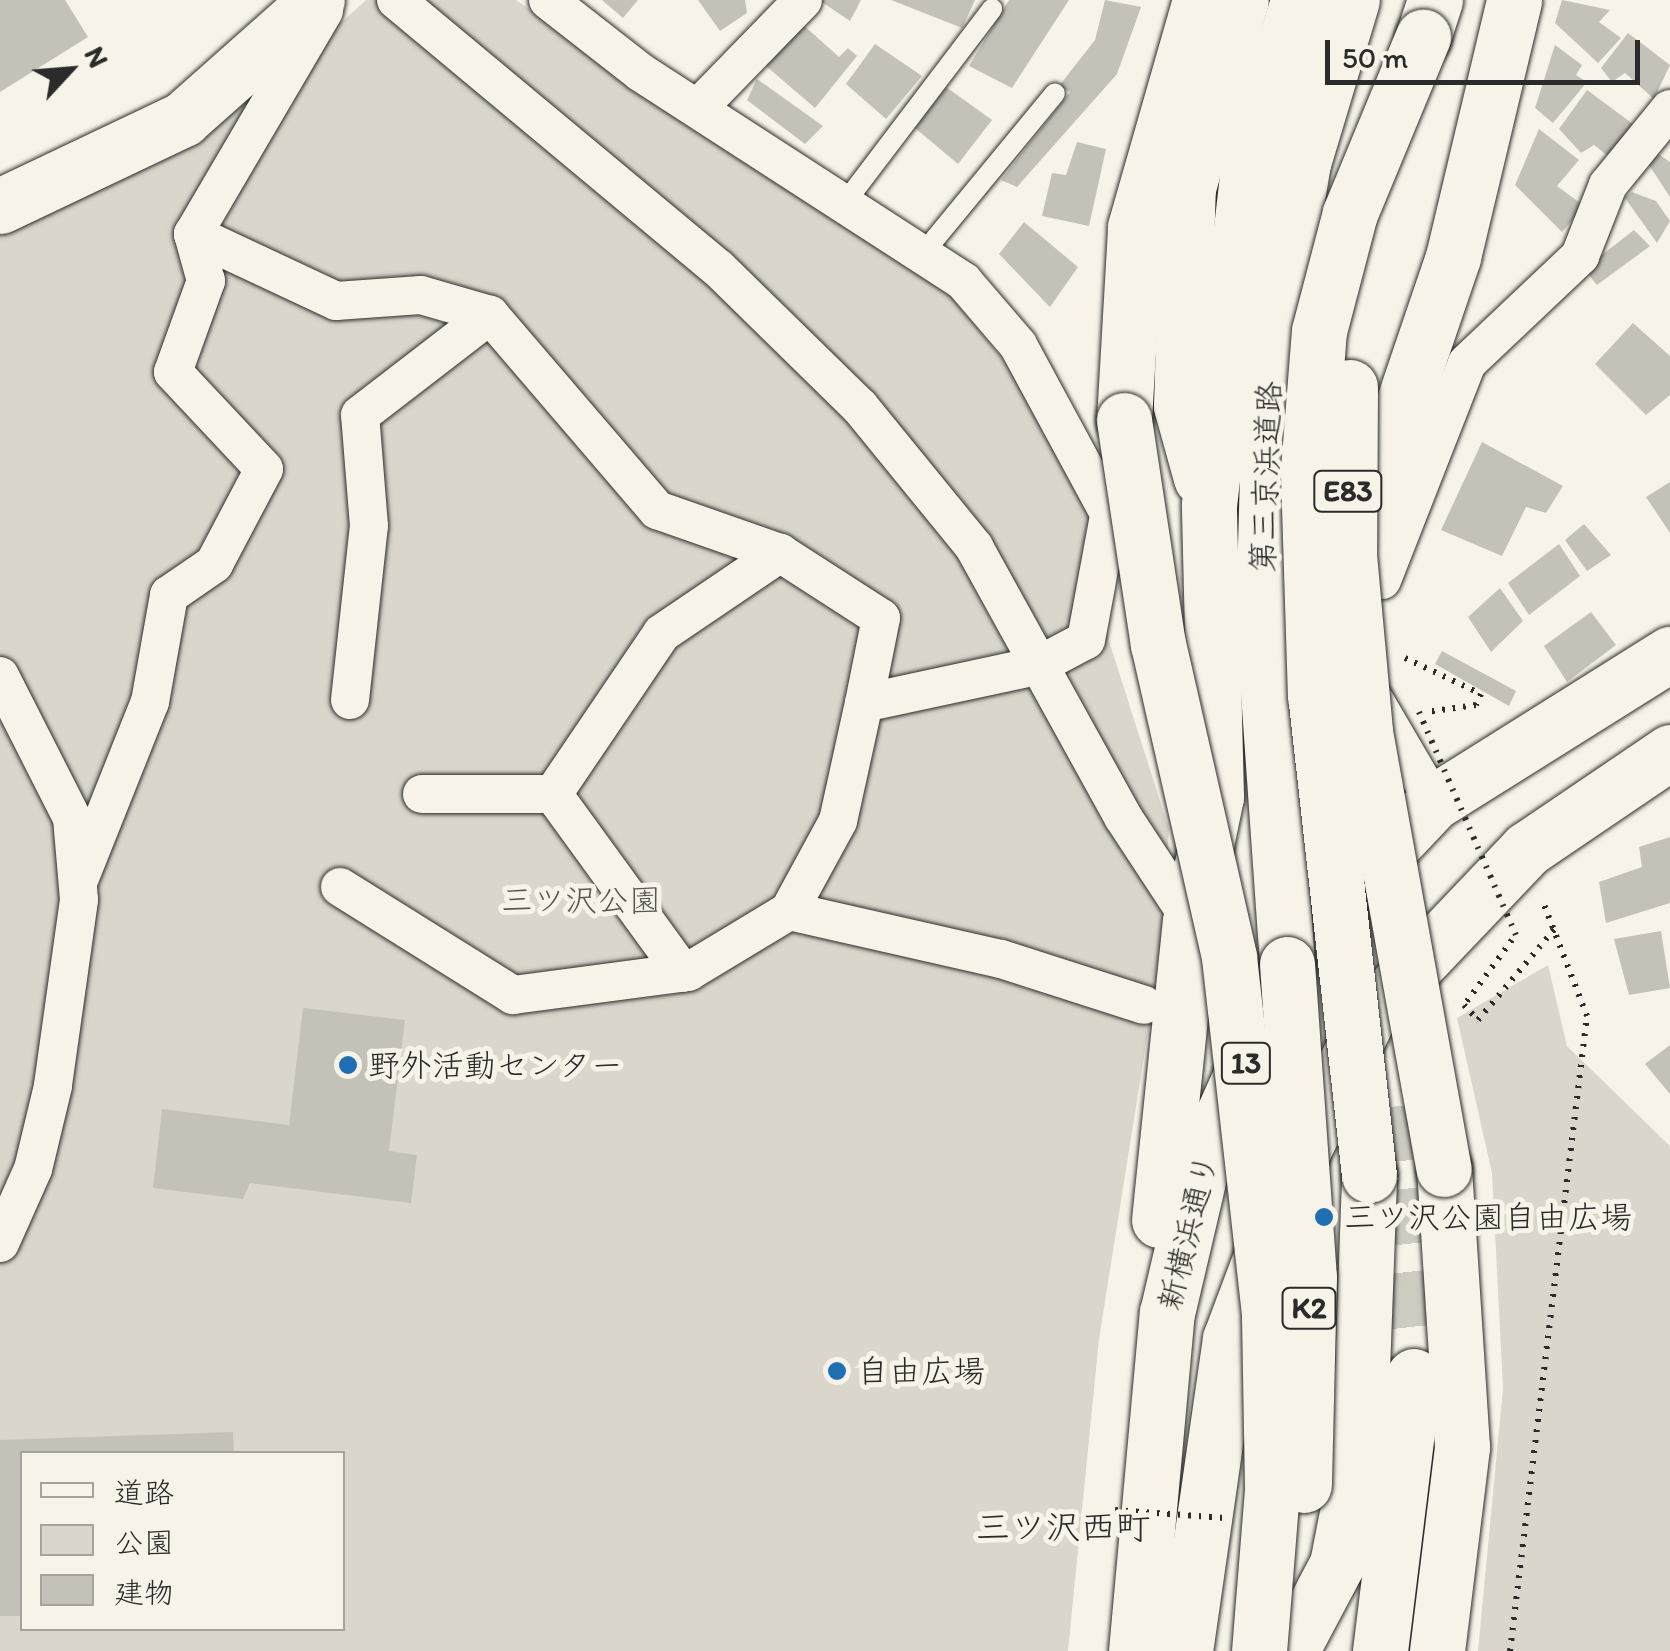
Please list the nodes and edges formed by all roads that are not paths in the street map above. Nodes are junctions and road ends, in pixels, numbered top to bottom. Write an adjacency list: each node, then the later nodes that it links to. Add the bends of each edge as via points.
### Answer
1 (316, 0): 17 (main road, via 183,119)
2 (330, 0): 18 (street)
3 (396, 0): 26 (street, via 718,269 860,407 974,547)
4 (548, 0): 14 (street)
5 (803, 0): 14 (street)
6 (1200, 0): 48 (main road, bridge, via 1136,227 1124,420 1158,644 1236,1014 1269,1316 1272,1490)
7 (1241, 0): 21 (main road, via 1188,188 1181,406)
8 (1298, 0): 21 (main road, via 1248,167)
9 (1352, 0): 40 (main road, 第三京浜道路, via 1303,164 1270,362 1262,502)
10 (1514, 0): 25 (main road, via 1453,257 1387,451)
11 (992, 9): 16 (lane)
12 (1430, 19): 50 (main road, bridge, via 1346,230 1320,331 1308,470 1316,697 1369,1175 1359,1452 1337,1564); 52 (main road, E83, bridge, via 1362,294 1347,467 1363,713 1444,1169 1462,1447)
13 (1055, 92): 19 (lane)
14 (699, 107): 16 (street)
15 (1670, 108): 25 (street, via 1608,186 1580,256 1468,364)
16 (847, 200): 19 (street)
17 (0, 206)
18 (192, 234): 20 (street, via 336,301 421,295); 34 (street, via 206,282 172,372 264,469 214,564 169,595 150,702)
19 (920, 257): 22 (street, via 964,282 1018,345)
20 (490, 315): 23 (street, via 657,510); 28 (street, via 360,415 369,526)
21 (1209, 505): 38 (main road, via 1216,797)
22 (1110, 510): 26 (street, via 1086,640); 38 (street, via 1172,665 1191,748)
23 (780, 553): 29 (street, via 881,618); 32 (street, via 662,633)
24 (1670, 654): 33 (main road, 新横浜通り / 13)
25 (1377, 656): 33 (street, via 1393,742); 37 (main road)
26 (1036, 666): 29 (street); 38 (street)
27 (0, 676): 34 (street, via 66,802)
28 (350, 700)
29 (864, 704): 36 (street, via 838,821)
30 (1670, 752): 42 (main road, 新横浜通り / 13, via 1527,848 1369,1015)
31 (422, 794): 32 (street)
32 (553, 794): 39 (street)
33 (1434, 802): 37 (main road, 新横浜通り / 13)
34 (79, 880): 43 (street, via 53,1086 33,1169)
35 (340, 887): 39 (street, via 513,995)
36 (788, 911): 39 (street); 41 (street, via 1001,959)
37 (1330, 915): 40 (main road, 新横浜通り / 13); 42 (main road)
38 (1190, 922): 40 (street); 44 (main road, via 1154,1263)
39 (683, 973)
40 (1280, 989): 42 (street); 44 (main road, 新横浜通り / 13, via 1203,1158); 49 (main road, K2, bridge, via 1310,1406)
41 (1144, 1005)
42 (1347, 1066): 47 (main road, 新横浜通り / 13, via 1317,1108 1230,1339)
43 (0, 1243)
44 (1166, 1322): 46 (main road, 新横浜通り / 13)
45 (1414, 1376): 51 (main road)
46 (1136, 1651)
47 (1185, 1651)
48 (1259, 1651)
49 (1282, 1651)
50 (1291, 1651)
51 (1380, 1651)
52 (1436, 1651)

